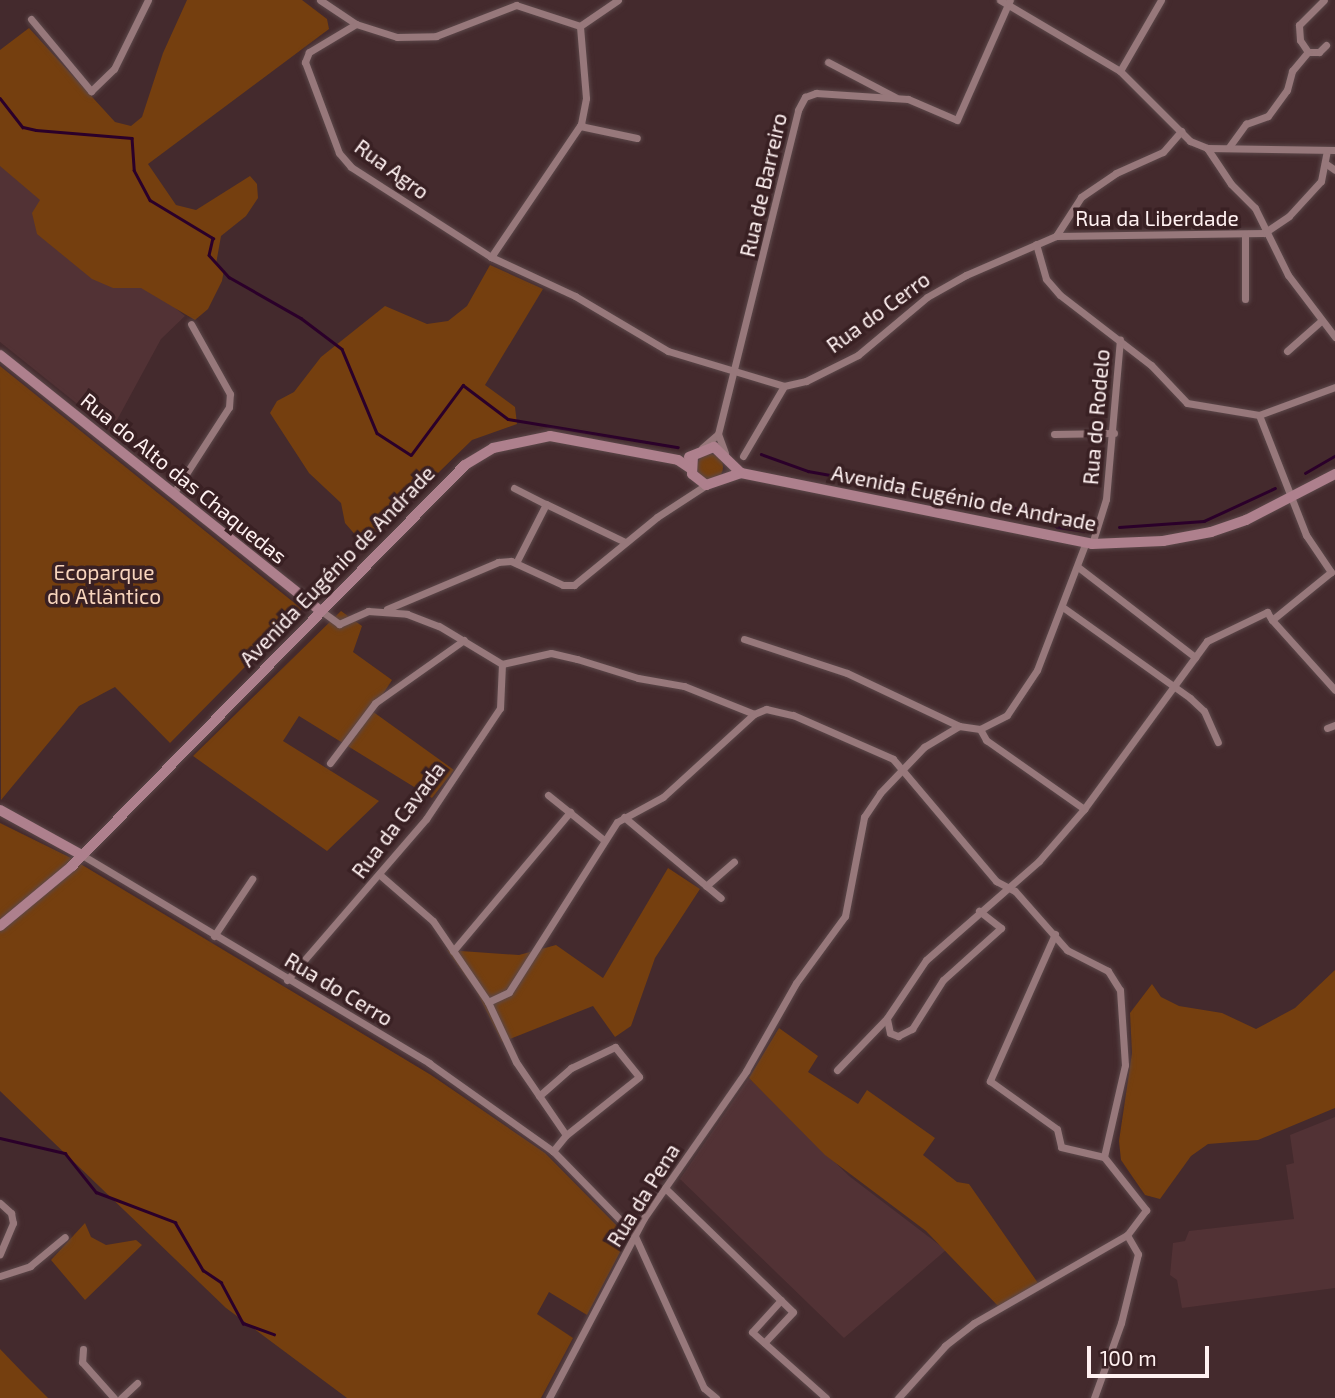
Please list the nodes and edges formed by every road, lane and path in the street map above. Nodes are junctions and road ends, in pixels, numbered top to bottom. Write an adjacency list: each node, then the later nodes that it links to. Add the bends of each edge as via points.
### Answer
1 (148, 0): 7 (street, via 114,69 91,91)
2 (320, 0): 8 (street)
3 (618, 0): 9 (street)
4 (1161, 0): 13 (street)
5 (1324, 0): 11 (street, via 1299,25 1300,40)
6 (1006, 2): 13 (street); 14 (street, Rua de Barreiro, via 957,120)
7 (31, 19)
8 (356, 24): 9 (street, via 397,37 436,36 516,5); 27 (street, Rua Agro, via 309,52 305,62 338,153 351,167)
9 (580, 26): 15 (street, via 586,98)
10 (1326, 45): 11 (street, via 1318,52)
11 (1308, 52): 18 (street, via 1268,116 1246,124)
12 (828, 62): 14 (street)
13 (1120, 71): 16 (street)
14 (897, 98): 35 (street, Rua de Barreiro, via 817,93 801,104)
15 (580, 126): 17 (street); 27 (street)
16 (1181, 131): 19 (street); 24 (street, via 1163,152 1116,173 1081,197)
17 (637, 138)
18 (1229, 147): 19 (street); 20 (street)
19 (1208, 148): 23 (street, via 1231,184 1255,208)
20 (1331, 150): 21 (street)
21 (1325, 163): 22 (street); 23 (street, Rua da Liberdade, via 1321,181 1289,216)
22 (1335, 170)
23 (1264, 233): 25 (street, Rua da Liberdade); 29 (street)
24 (1056, 236): 25 (street, Rua da Liberdade); 26 (street, Rua do Cerro)
25 (1245, 236): 28 (street)
26 (1036, 244): 32 (street, Rua do Rodelo, via 1046,279 1060,295); 36 (street, Rua do Cerro, via 927,297 858,355)
27 (491, 257): 35 (street, via 575,296 668,351)
28 (1245, 299)
29 (1321, 321): 31 (street); 33 (street)
30 (191, 324): 54 (street, via 230,394 229,407)
31 (1335, 337)
32 (1121, 340): 38 (street, via 1187,403); 39 (street, Rua do Rodelo)
33 (1287, 351)
34 (0, 355): 54 (main road, Rua do Alto das Chaquedas)
35 (732, 373): 36 (street); 40 (street, Rua de Barreiro)
36 (784, 386): 45 (street)
37 (1335, 387): 38 (street)
38 (1259, 415): 56 (street)
39 (1114, 433): 41 (street); 59 (street, Rua do Rodelo, via 1106,499)
40 (718, 434): 42 (street); 44 (street)
41 (1055, 434)
42 (702, 448): 43 (main road, Avenida Eugénio de Andrade); 44 (main road, via 714,447)
43 (693, 456): 46 (main road, Avenida Eugénio de Andrade); 47 (main road)
44 (726, 456): 48 (main road); 50 (main road)
45 (743, 456)
46 (678, 460): 47 (main road, Avenida Eugénio de Andrade); 64 (main road, Avenida Eugénio de Andrade, via 563,437 520,439 492,448 438,489)
47 (690, 468): 51 (main road)
48 (741, 472): 50 (main road, Avenida Eugénio de Andrade); 59 (main road, Avenida Eugénio de Andrade)
49 (1335, 474): 56 (main road, Avenida Eugénio de Andrade)
50 (727, 476): 52 (main road, Avenida Eugénio de Andrade, via 718,484)
51 (695, 479): 52 (main road); 55 (street)
52 (706, 485): 55 (street)
53 (514, 488): 57 (street)
54 (173, 494): 64 (main road, Rua do Alto das Chaquedas)
55 (692, 496): 58 (street)
56 (1293, 497): 59 (main road, Avenida Eugénio de Andrade, via 1211,531 1163,541); 62 (street, via 1306,535)
57 (546, 504): 58 (street); 60 (street)
58 (625, 542): 60 (street, via 574,585 563,585)
59 (1089, 544): 61 (street, Rua do Rodelo)
60 (516, 563): 65 (street, via 498,562)
61 (1078, 567): 63 (street, Rua do Rodelo); 69 (street)
62 (1333, 574): 66 (street)
63 (1064, 608): 71 (street); 75 (street, Rua do Rodelo, via 1018,700 995,724)
64 (320, 610): 65 (street, Rua do Alto das Chaquedas, via 339,624 368,611); 85 (main road, Avenida Eugénio de Andrade)
65 (387, 610): 68 (street, via 439,626)
66 (1272, 620): 69 (street, via 1268,612 1221,631); 72 (street)
67 (744, 639): 74 (street, via 847,673)
68 (464, 640): 70 (street); 77 (street, via 375,703)
69 (1195, 657): 71 (street)
70 (502, 664): 73 (street, via 551,653 684,686); 87 (street, Rua da Cavada, via 499,708 426,819)
71 (1174, 685): 76 (street, via 1204,711); 80 (street)
72 (1335, 690)
73 (754, 714): 78 (street, via 766,709 793,715 893,760); 83 (street, via 663,797)
74 (959, 726): 75 (street); 78 (street, via 924,747)
75 (980, 729): 80 (street, via 986,740)
76 (1218, 742)
77 (330, 763)
78 (903, 769): 90 (street, via 984,869); 105 (street, Rua da Pena, via 864,817 857,840 853,895 845,916 796,983)
79 (548, 795): 82 (street)
80 (1084, 809): 90 (street, via 1039,861)
81 (0, 810): 85 (main road, Rua do Cerro)
82 (570, 812): 84 (street); 96 (street)
83 (624, 817): 84 (street); 89 (street)
84 (604, 840): 98 (street, via 509,992)
85 (82, 855): 93 (main road, Avenida Eugénio de Andrade); 95 (street, Rua do Cerro)
86 (734, 862): 89 (street)
87 (380, 875): 96 (street, via 433,921); 97 (street, Rua da Cavada)
88 (252, 879): 95 (street)
89 (706, 886): 91 (street)
90 (1008, 887): 92 (street); 94 (street)
91 (721, 898)
92 (979, 911): 99 (street, via 926,960); 99 (street, via 1001,928 943,980 912,1029 898,1036 890,1033)
93 (0, 926)
94 (1055, 934): 104 (street, via 1067,950 1108,971 1120,990 1125,1011 1122,1095); 104 (street, via 990,1081 1057,1129 1061,1147)
95 (214, 936): 97 (street, Rua do Cerro)
96 (453, 951): 98 (street)
97 (286, 981): 103 (street, Rua do Cerro, via 429,1063)
98 (488, 1002): 101 (street, via 516,1062)
99 (887, 1018): 100 (street)
100 (837, 1070)
101 (539, 1096): 102 (street); 102 (street, via 571,1068 615,1047 639,1077)
102 (566, 1135): 103 (street)
103 (553, 1151): 107 (street, Rua do Cerro)
104 (1104, 1157): 108 (street, via 1146,1210)
105 (664, 1188): 107 (street, Rua da Pena); 112 (street)
106 (0, 1203): 110 (street, via 11,1213 13,1223)
107 (634, 1234): 118 (street, Rua da Pena); 119 (street, Rua do Cerro, via 704,1388)
108 (1128, 1236): 121 (street, via 974,1323 945,1346); 122 (street, via 1138,1254 1121,1323)
109 (65, 1237): 111 (street, via 30,1266)
110 (0, 1254)
111 (0, 1276)
112 (781, 1300): 113 (street, via 793,1312); 113 (street, via 752,1332)
113 (764, 1343): 120 (street)
114 (83, 1349): 116 (street, via 82,1362)
115 (137, 1383): 117 (street)
116 (114, 1398)
117 (121, 1398)
118 (549, 1398)
119 (716, 1398)
120 (826, 1398)
121 (898, 1398)
122 (1094, 1398)

